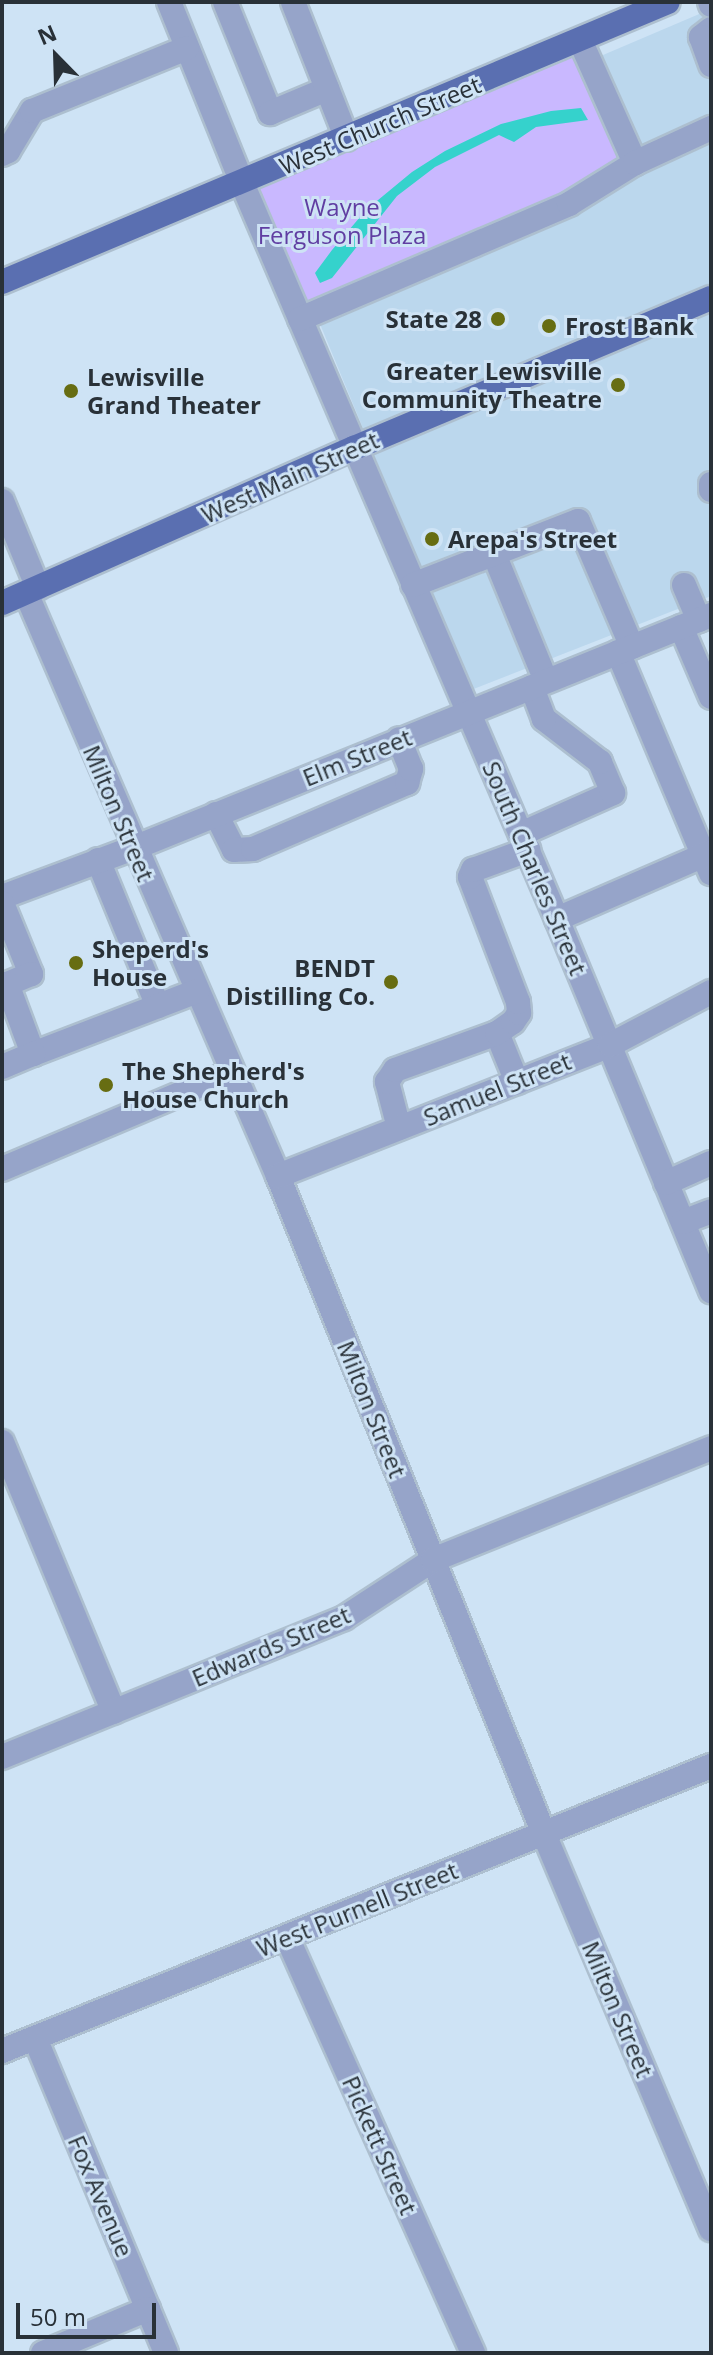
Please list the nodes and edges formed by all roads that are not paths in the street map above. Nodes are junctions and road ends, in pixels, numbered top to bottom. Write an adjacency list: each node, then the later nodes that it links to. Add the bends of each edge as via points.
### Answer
1 (169, 2): 7 (street, South Charles Street)
2 (225, 2): 9 (street, via 270,113)
3 (293, 2): 9 (street)
4 (668, 2): 6 (main road, West Church Street)
5 (711, 29): 8 (street, via 701,37)
6 (580, 40): 11 (main road, West Church Street); 13 (street)
7 (187, 48): 12 (street, via 32,111); 14 (street, South Charles Street)
8 (711, 65)
9 (327, 89): 11 (street)
10 (711, 128): 13 (street)
11 (347, 139): 14 (main road, West Church Street)
12 (2, 154)
13 (635, 163): 17 (street, via 569,204)
14 (242, 183): 15 (main road, West Church Street); 17 (street, South Charles Street)
15 (2, 282)
16 (711, 298): 18 (main road, West Main Street)
17 (300, 319): 18 (street, South Charles Street)
18 (354, 448): 21 (street, South Charles Street); 23 (main road, West Main Street)
19 (5, 517): 23 (street, Milton Street)
20 (494, 554): 21 (street); 26 (street, via 578,521); 27 (street)
21 (413, 585): 29 (street, South Charles Street)
22 (684, 585): 25 (street)
23 (32, 590): 24 (main road, West Main Street); 33 (street, Milton Street)
24 (2, 603)
25 (697, 621): 26 (street, Elm Street); 28 (street)
26 (625, 650): 27 (street, Elm Street); 35 (street)
27 (539, 684): 29 (street, Elm Street); 32 (street, via 544,719 600,762 613,793)
28 (711, 697)
29 (469, 712): 30 (street, Elm Street); 32 (street, South Charles Street)
30 (399, 739): 31 (street, Elm Street); 31 (street, via 411,769 407,783 253,849 234,850)
31 (216, 814): 33 (street, Elm Street)
32 (524, 842): 38 (street, South Charles Street); 42 (street, via 473,870 470,877 518,1002 513,1022)
33 (134, 848): 34 (street, Elm Street); 39 (street, Milton Street)
34 (98, 860): 36 (street, Elm Street); 41 (street)
35 (709, 860): 38 (street)
36 (2, 897)
37 (2, 903): 44 (street, via 31,974 7,984)
38 (557, 919): 43 (street, South Charles Street)
39 (197, 991): 41 (street); 46 (street, Milton Street)
40 (711, 992): 43 (street, Samuel Street)
41 (158, 1006): 44 (street)
42 (497, 1033): 47 (street); 48 (street, via 395,1070 387,1082)
43 (610, 1045): 47 (street, Samuel Street); 52 (street, South Charles Street)
44 (33, 1054): 45 (street)
45 (2, 1067)
46 (232, 1072): 50 (street); 51 (street, Milton Street)
47 (517, 1082): 48 (street, Samuel Street)
48 (399, 1128): 51 (street, Samuel Street)
49 (711, 1163): 52 (street)
50 (2, 1169)
51 (278, 1176): 58 (street, Milton Street)
52 (666, 1183): 54 (street, South Charles Street)
53 (711, 1211): 54 (street)
54 (683, 1222): 55 (street, South Charles Street)
55 (711, 1291)
56 (3, 1445): 59 (street)
57 (711, 1448): 58 (street, Edwards Street)
58 (433, 1560): 59 (street, Edwards Street, via 344,1618); 62 (street, Milton Street)
59 (114, 1712): 60 (street, Edwards Street)
60 (2, 1757)
61 (711, 1766): 62 (street, West Purnell Street)
62 (544, 1834): 63 (street, West Purnell Street); 66 (street, Milton Street)
63 (287, 1937): 64 (street, West Purnell Street); 70 (street, Pickett Street)
64 (35, 2038): 65 (street, West Purnell Street); 67 (street, Fox Avenue)
65 (2, 2051)
66 (711, 2229)
67 (148, 2309): 68 (street); 69 (street, Fox Avenue)
68 (43, 2353)
69 (166, 2353)
70 (473, 2353)

